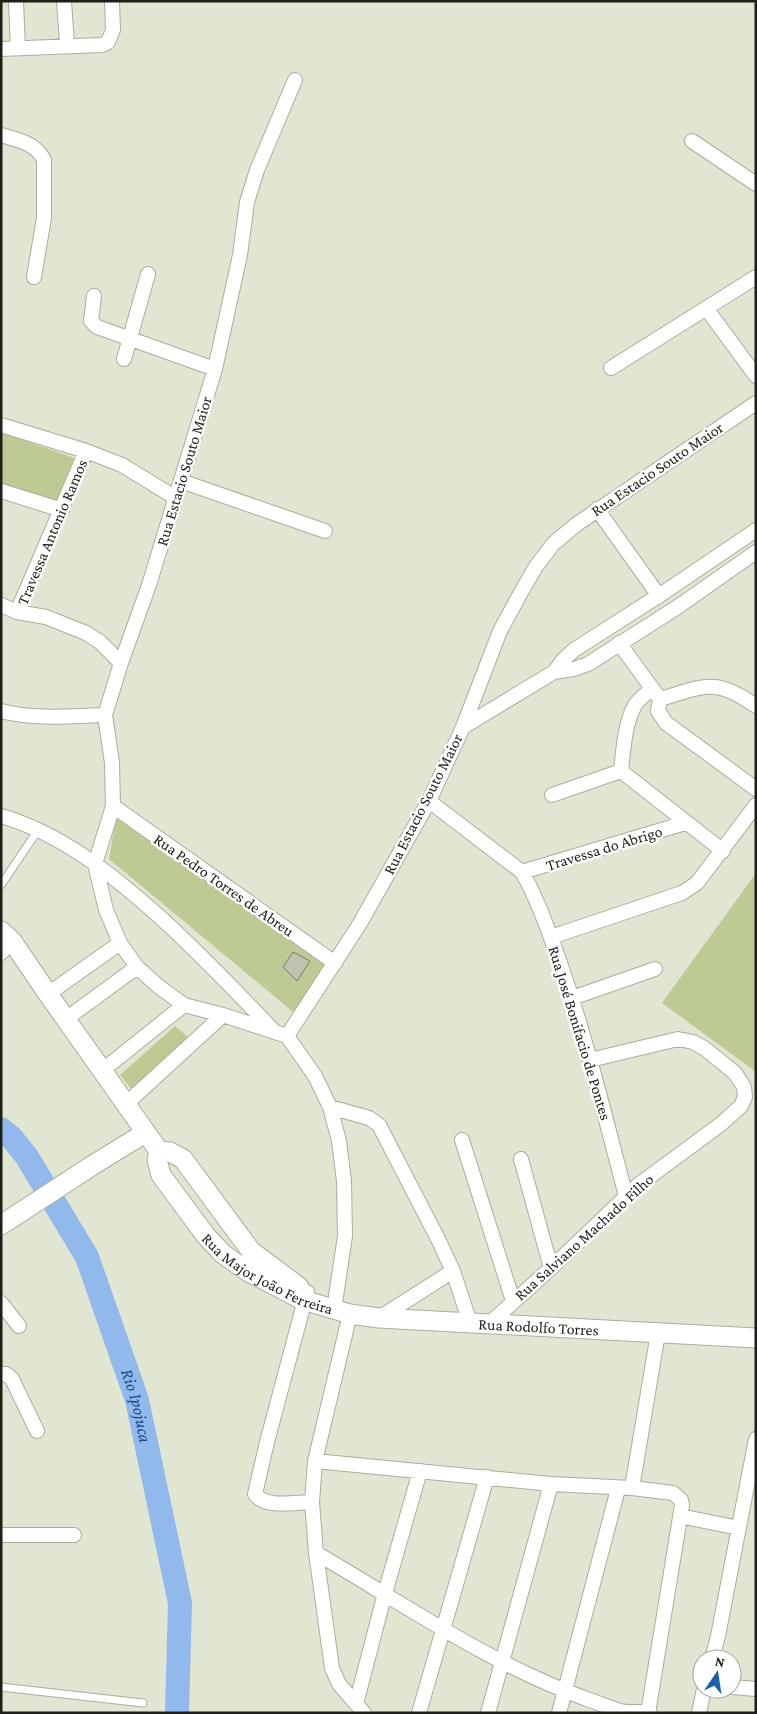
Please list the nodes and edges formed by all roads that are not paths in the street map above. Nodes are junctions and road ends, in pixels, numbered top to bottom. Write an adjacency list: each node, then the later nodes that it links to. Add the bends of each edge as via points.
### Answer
1 (16, 1): 5 (street)
2 (64, 1): 4 (street)
3 (112, 1): 4 (street, via 113,30 108,42)
4 (67, 45): 5 (street)
5 (18, 48): 6 (street)
6 (1, 49)
7 (295, 80): 18 (street, Rua Estacio Souto Maior, via 247,202 240,255)
8 (1, 135): 12 (street, via 26,142 36,148 44,160 44,218)
9 (692, 141): 10 (street)
10 (756, 184)
11 (148, 274): 16 (street)
12 (34, 276)
13 (756, 277): 15 (street)
14 (94, 296): 16 (street, via 93,324)
15 (706, 308): 19 (street); 20 (street)
16 (130, 339): 17 (street); 18 (street)
17 (124, 359)
18 (215, 368): 24 (street, Rua Estacio Souto Maior)
19 (611, 368)
20 (756, 376)
21 (756, 403): 27 (street, Rua Estacio Souto Maior)
22 (1, 425): 23 (street)
23 (86, 452): 26 (street, via 122,464); 28 (street, Travessa Antonio Ramos)
24 (181, 481): 26 (street, Rua Estacio Souto Maior); 29 (street)
25 (1, 491): 28 (street)
26 (176, 498): 37 (street, Rua Estacio Souto Maior)
27 (597, 509): 32 (street); 43 (street, Rua Estacio Souto Maior, via 554,544 535,568 500,631)
28 (62, 510): 35 (street, Travessa Antonio Ramos)
29 (326, 531)
30 (755, 532): 32 (street)
31 (756, 552): 34 (street)
32 (662, 594): 34 (street); 38 (street, via 574,650)
33 (1, 605): 35 (street)
34 (676, 608): 36 (street)
35 (17, 612): 37 (street, via 46,617 86,634 100,642)
36 (619, 643): 38 (street, via 588,664); 39 (street)
37 (121, 663): 42 (street, Rua Estacio Souto Maior)
38 (554, 672): 43 (street)
39 (656, 694): 40 (street, via 716,686 738,693); 44 (street, via 636,704 632,712); 45 (street, via 658,711 666,723)
40 (756, 706)
41 (1, 711): 42 (street, via 46,718)
42 (105, 715): 49 (street, Rua Estacio Souto Maior, via 112,763)
43 (463, 727): 47 (street, Rua Estacio Souto Maior)
44 (621, 771): 46 (street); 51 (street)
45 (756, 789)
46 (552, 795)
47 (429, 801): 55 (street, Rua José Bonifacio de Pontes); 60 (street, Rua Estacio Souto Maior)
48 (756, 805): 53 (street)
49 (113, 806): 54 (street, Rua Estacio Souto Maior); 60 (street, Rua Pedro Torres de Abreu)
50 (1, 816): 52 (street)
51 (685, 823): 53 (street); 55 (street, Travessa do Abrigo)
52 (38, 830): 54 (street); 56 (lane)
53 (723, 851): 57 (street, via 697,883 682,892)
54 (96, 864): 59 (street, via 106,910); 68 (street, via 125,885)
55 (522, 872): 57 (street, Rua José Bonifacio de Pontes)
56 (1, 885)
57 (551, 937): 64 (street, Rua José Bonifacio de Pontes)
58 (5, 942): 63 (main road)
59 (120, 943): 61 (street); 63 (street)
60 (335, 963): 68 (street, Rua Estacio Souto Maior)
61 (137, 967): 65 (street); 67 (street)
62 (655, 969): 64 (street)
63 (48, 994): 67 (main road)
64 (572, 998): 69 (street, Rua José Bonifacio de Pontes)
65 (184, 1006): 66 (street); 70 (street)
66 (223, 1015): 68 (street); 71 (street)
67 (66, 1019): 70 (main road)
68 (281, 1034): 72 (street, via 315,1076)
69 (590, 1060): 77 (street, Rua José Bonifacio de Pontes); 77 (street, Rua Salviano Machado Filho, via 678,1039 704,1048 735,1072 744,1087 745,1097 741,1106)
70 (103, 1070): 71 (main road)
71 (126, 1104): 73 (main road)
72 (330, 1107): 82 (street, via 369,1118 379,1125); 86 (street, via 339,1141 344,1181 345,1236)
73 (146, 1133): 75 (main road); 80 (main road)
74 (462, 1140): 84 (street)
75 (159, 1151): 78 (main road, Rua Major João Ferreira, via 170,1152 183,1159); 79 (main road, Rua Major João Ferreira, via 157,1160 161,1175)
76 (521, 1159): 81 (street)
77 (626, 1196): 81 (street, Rua Salviano Machado Filho)
78 (213, 1198): 79 (main road); 83 (main road, Rua Major João Ferreira, via 251,1251)
79 (192, 1217): 83 (main road, Rua Major João Ferreira, via 223,1254 247,1271)
80 (1, 1225)
81 (551, 1268): 84 (street, Rua Salviano Machado Filho)
82 (453, 1271): 87 (street); 88 (street)
83 (305, 1296): 86 (main road, Rua Major João Ferreira); 101 (street, via 256,1494 263,1501 275,1503)
84 (513, 1301): 89 (street, Rua Salviano Machado Filho)
85 (1, 1303): 90 (street)
86 (336, 1310): 87 (main road, Rua Rodolfo Torres); 96 (street)
87 (379, 1318): 88 (main road, Rua Rodolfo Torres)
88 (470, 1323): 89 (main road, Rua Rodolfo Torres)
89 (489, 1324): 91 (main road, Rua Rodolfo Torres)
90 (19, 1326)
91 (658, 1333): 92 (main road, Rua Rodolfo Torres); 100 (street)
92 (756, 1338)
93 (1, 1374): 94 (street, via 12,1379)
94 (37, 1431)
95 (756, 1439): 103 (street)
96 (315, 1461): 97 (street); 101 (street)
97 (420, 1471): 98 (street); 107 (street)
98 (487, 1477): 99 (street); 108 (street)
99 (550, 1484): 100 (street); 110 (street)
100 (625, 1488): 102 (street, via 673,1493 681,1500); 114 (street)
101 (312, 1502): 106 (street)
102 (680, 1516): 103 (street); 119 (street)
103 (739, 1528): 109 (street)
104 (1, 1535): 105 (street)
105 (74, 1535)
106 (316, 1552): 107 (street); 117 (street, via 332,1668 340,1684)
107 (385, 1593): 108 (street); 117 (street)
108 (444, 1630): 110 (street); 120 (street)
109 (714, 1649)
110 (502, 1662): 114 (street); 121 (street)
111 (1, 1688): 116 (lane)
112 (742, 1688): 113 (street)
113 (756, 1689)
114 (564, 1690): 118 (street); 122 (street)
115 (702, 1699): 123 (street)
116 (143, 1703)
117 (360, 1708)
118 (622, 1712): 119 (street)
119 (648, 1712)
120 (419, 1713)
121 (488, 1713)
122 (559, 1713)
123 (699, 1713)

